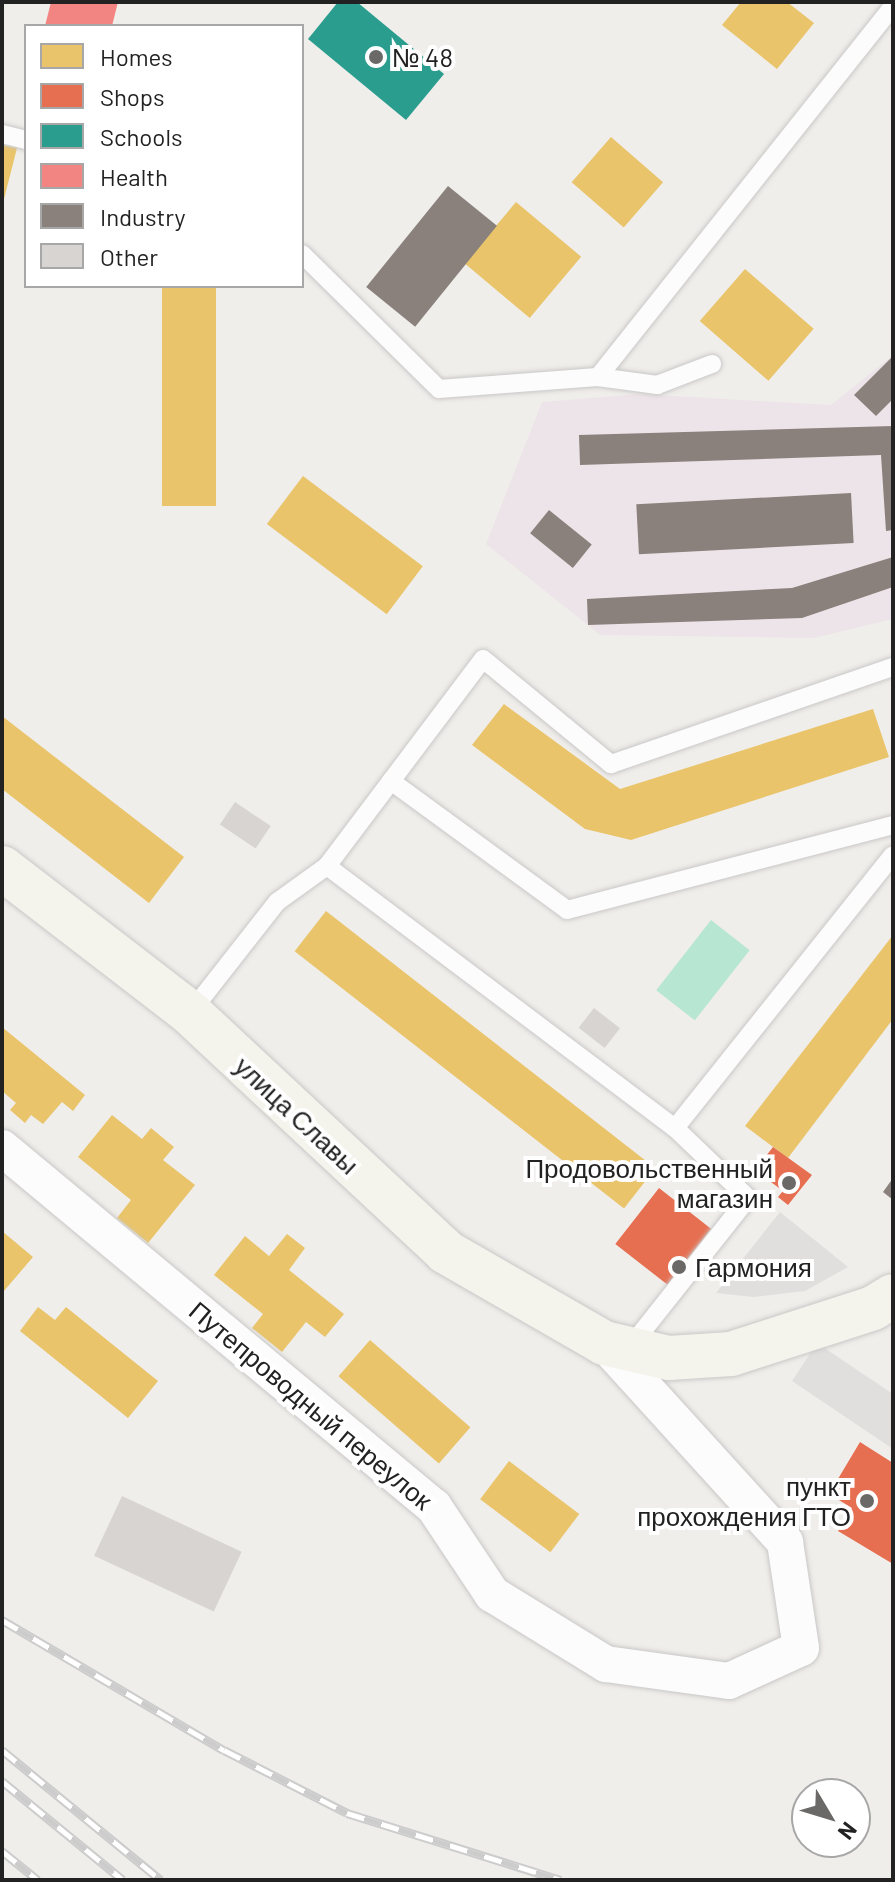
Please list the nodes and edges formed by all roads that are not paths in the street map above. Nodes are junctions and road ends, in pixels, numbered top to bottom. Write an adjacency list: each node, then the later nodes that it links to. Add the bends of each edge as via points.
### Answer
1 (893, 6): 6 (lane)
2 (2, 134): 3 (lane)
3 (24, 140)
4 (304, 256): 6 (lane, via 439,389)
5 (712, 364): 6 (lane, via 657,385)
6 (598, 377)
7 (893, 667): 8 (lane, via 611,764 483,659)
8 (391, 781): 9 (lane, via 567,910); 11 (lane)
9 (893, 825)
10 (893, 855): 14 (lane)
11 (327, 866): 13 (lane, via 277,902); 14 (lane)
12 (2, 868): 13 (main road, улица Славы)
13 (190, 1013): 17 (main road, улица Славы, via 446,1252)
14 (675, 1128): 17 (lane, via 748,1198)
15 (2, 1148): 17 (street, Путепроводный переулок, via 434,1507 492,1594 606,1664 729,1681 801,1648 785,1542)
16 (886, 1309): 17 (main road, улица Славы, via 731,1354 669,1358)
17 (616, 1346)

